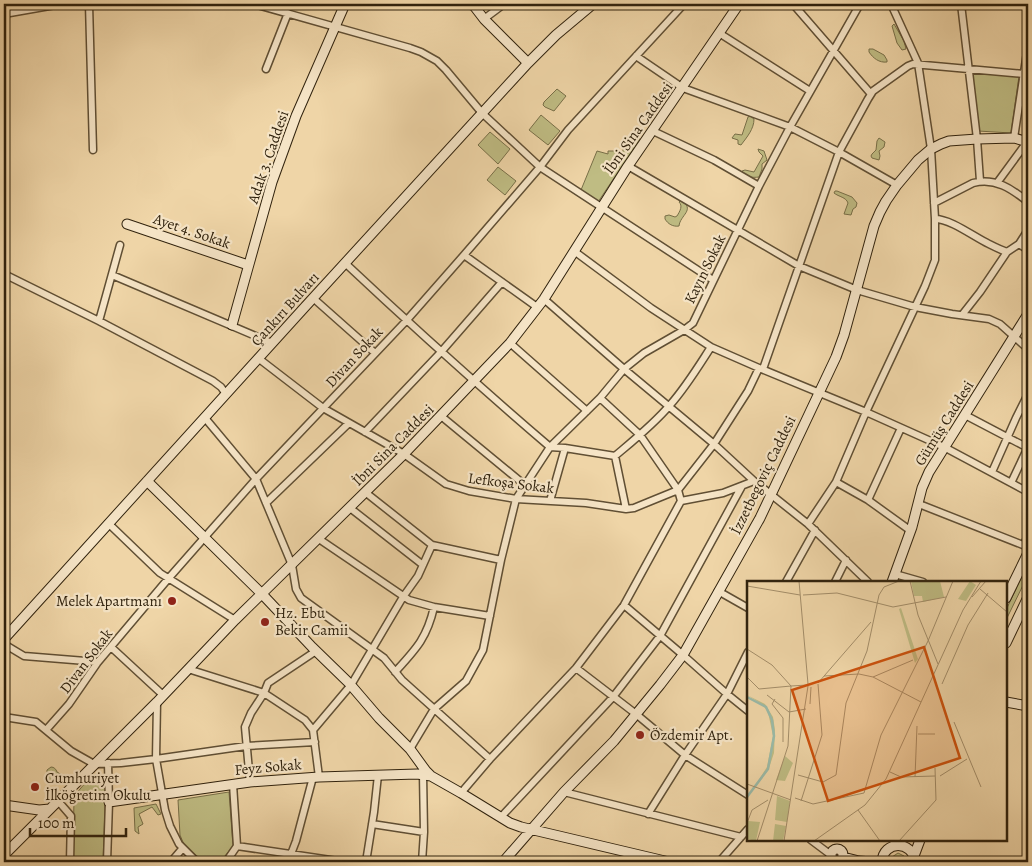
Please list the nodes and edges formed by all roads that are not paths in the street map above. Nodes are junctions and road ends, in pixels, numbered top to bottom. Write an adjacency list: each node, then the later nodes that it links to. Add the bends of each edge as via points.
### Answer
1 (61, 4): 14 (street)
2 (89, 4): 38 (street)
3 (254, 4): 15 (street)
4 (345, 4): 18 (street, Adak 3. Caddesi)
5 (470, 4): 17 (street)
6 (504, 4): 17 (street)
7 (593, 4): 23 (street, Çankırı Bulvarı)
8 (684, 4): 22 (street, Divan Sokak)
9 (740, 4): 19 (street, İbni Sina Caddesi)
10 (793, 4): 21 (street)
11 (860, 4): 21 (street, Kayın Sokak)
12 (891, 4): 24 (street)
13 (961, 4): 25 (street)
14 (43, 5): 16 (street)
15 (288, 13): 18 (street); 26 (street)
16 (4, 14)
17 (484, 19): 23 (street)
18 (336, 27): 31 (street, via 430,56); 60 (street, Adak 3. Caddesi, via 286,143)
19 (719, 33): 28 (street, İbni Sina Caddesi); 29 (street)
20 (1028, 46): 27 (street)
21 (834, 51): 29 (street, Kayın Sokak); 30 (street)
22 (636, 56): 28 (street); 41 (street, Divan Sokak, via 568,130)
23 (528, 63): 31 (street, Çankırı Bulvarı)
24 (918, 63): 25 (street); 30 (street, via 908,66); 37 (street)
25 (968, 68): 27 (street); 35 (street)
26 (266, 69)
27 (1026, 72): 34 (street)
28 (682, 88): 32 (street); 33 (street, İbni Sina Caddesi)
29 (810, 91): 32 (street, Kayın Sokak)
30 (871, 94): 39 (street)
31 (482, 113): 41 (street); 59 (street, Çankırı Bulvarı)
32 (790, 127): 39 (street); 45 (street, Kayın Sokak)
33 (653, 131): 40 (street, İbni Sina Caddesi); 45 (street)
34 (1014, 138): 35 (street, İzzetbegoviç Caddesi); 36 (street, İzzetbegoviç Caddesi)
35 (977, 139): 37 (street, İzzetbegoviç Caddesi, via 949,142); 42 (street)
36 (1027, 142): 43 (street)
37 (931, 149): 44 (street, İzzetbegoviç Caddesi); 47 (street)
38 (93, 150)
39 (840, 152): 44 (street); 61 (street)
40 (628, 166): 48 (street, İbni Sina Caddesi); 51 (street)
41 (540, 167): 48 (street); 58 (street, Divan Sokak)
42 (980, 181): 43 (street); 47 (street)
43 (997, 183): 46 (street)
44 (897, 185): 66 (street, İzzetbegoviç Caddesi, via 874,226)
45 (759, 186): 51 (street, Kayın Sokak)
46 (1028, 202)
47 (934, 203): 49 (street)
48 (601, 207): 56 (street, İbni Sina Caddesi); 64 (street)
49 (935, 219): 57 (street, via 949,222); 70 (street, via 935,260)
50 (127, 224): 60 (street, Ayet 4. Sokak)
51 (738, 230): 61 (street); 64 (street, Kayın Sokak)
52 (1028, 230): 53 (street)
53 (1019, 244): 55 (street); 57 (street)
54 (120, 245): 63 (street)
55 (1028, 250)
56 (574, 251): 68 (street, İbni Sina Caddesi); 76 (street)
57 (1007, 252): 72 (street)
58 (464, 255): 65 (street); 73 (street, Divan Sokak)
59 (345, 263): 67 (street, Çankırı Bulvarı); 73 (street)
60 (248, 265): 75 (street, Adak 3. Caddesi)
61 (799, 266): 66 (street); 86 (street)
62 (4, 274): 74 (street)
63 (112, 275): 74 (street); 75 (street)
64 (713, 280): 76 (street, Kayın Sokak, via 693,323)
65 (502, 282): 69 (street); 82 (street)
66 (857, 290): 70 (street); 88 (street, İzzetbegoviç Caddesi, via 836,357)
67 (313, 298): 78 (street, Çankırı Bulvarı); 83 (street)
68 (544, 299): 69 (street, İbni Sina Caddesi); 85 (street)
69 (538, 307): 79 (street, İbni Sina Caddesi)
70 (915, 307): 72 (street); 95 (street)
71 (1028, 314): 77 (street, Gümüş Caddesi)
72 (962, 316): 77 (street, via 994,321)
73 (406, 320): 82 (street); 83 (street, Divan Sokak)
74 (99, 321): 89 (street, via 213,381)
75 (232, 325): 78 (street)
76 (684, 330): 80 (street); 85 (street, Kayın Sokak, via 644,353)
77 (1014, 337): 81 (street); 96 (street, Gümüş Caddesi)
78 (272, 343): 84 (street, Çankırı Bulvarı)
79 (510, 343): 87 (street, İbni Sina Caddesi); 94 (street)
80 (711, 347): 86 (street); 92 (street)
81 (1028, 349)
82 (441, 352): 87 (street); 101 (street)
83 (375, 353): 93 (street, Divan Sokak)
84 (258, 358): 89 (street, Çankırı Bulvarı); 93 (street, Lefkoşa Sokak)
85 (624, 369): 91 (street, Kayın Sokak); 92 (street)
86 (761, 369): 88 (street); 104 (street)
87 (474, 382): 97 (street, İbni Sina Caddesi); 105 (street)
88 (819, 392): 95 (street); 122 (street, İzzetbegoviç Caddesi)
89 (226, 394): 98 (street, Çankırı Bulvarı)
90 (1028, 394): 103 (street)
91 (600, 398): 94 (street, Kayın Sokak); 102 (street)
92 (669, 406): 102 (street); 104 (street)
93 (323, 408): 99 (street, Lefkoşa Sokak); 112 (street, Divan Sokak)
94 (587, 411): 105 (street, Kayın Sokak)
95 (866, 412): 100 (street); 115 (street)
96 (965, 415): 103 (street); 106 (street, Gümüş Caddesi)
97 (441, 416): 109 (street, İbni Sina Caddesi); 117 (street)
98 (204, 418): 112 (street); 113 (street, Çankırı Bulvarı)
99 (349, 423): 101 (street, Lefkoşa Sokak); 127 (street)
100 (901, 428): 106 (street); 124 (street)
101 (365, 432): 109 (street, Lefkoşa Sokak)
102 (640, 435): 110 (street); 119 (street)
103 (1007, 437): 108 (street); 111 (street)
104 (714, 444): 114 (street); 119 (street)
105 (550, 447): 107 (street); 117 (street, Kayın Sokak)
106 (944, 447): 111 (street); 128 (street, Gümüş Caddesi, via 925,481)
107 (565, 448): 110 (street); 125 (street)
108 (1028, 448): 116 (street)
109 (404, 454): 120 (street, İbni Sina Caddesi); 123 (street, Lefkoşa Sokak, via 446,484 469,492)
110 (615, 456): 130 (street)
111 (992, 472): 116 (street)
112 (256, 478): 127 (street); 135 (street, Divan Sokak)
113 (147, 481): 131 (street, Çankırı Bulvarı); 135 (street)
114 (754, 481): 118 (street); 122 (street)
115 (836, 482): 124 (street); 132 (street)
116 (1010, 483): 121 (street)
117 (526, 486): 123 (street, Kayın Sokak)
118 (742, 486): 126 (street); 160 (street)
119 (678, 490): 126 (street); 130 (street, Lefkoşa Sokak)
120 (365, 492): 129 (street, İbni Sina Caddesi); 137 (street)
121 (1028, 492)
122 (772, 494): 132 (street); 150 (street, İzzetbegoviç Caddesi)
123 (516, 499): 125 (street, Lefkoşa Sokak); 140 (street)
124 (868, 500): 134 (street)
125 (550, 501): 130 (street, Lefkoşa Sokak)
126 (681, 501): 155 (street)
127 (266, 503): 142 (street)
128 (918, 504): 134 (street, Gümüş Caddesi); 138 (street)
129 (350, 508): 136 (street, İbni Sina Caddesi); 143 (street)
130 (626, 509)
131 (108, 523): 144 (street); 161 (street, Çankırı Bulvarı)
132 (808, 524): 133 (street)
133 (815, 530): 141 (street); 146 (street)
134 (911, 531): 145 (street, Gümüş Caddesi)
135 (204, 537): 144 (street, Divan Sokak); 151 (street)
136 (319, 539): 142 (street, İbni Sina Caddesi); 153 (street)
137 (432, 546): 140 (street); 143 (street)
138 (1028, 547)
139 (1028, 553): 152 (street)
140 (501, 560): 158 (street)
141 (846, 560): 147 (street); 148 (street)
142 (292, 565): 151 (street, İbni Sina Caddesi); 165 (street, via 301,598)
143 (423, 565): 153 (street)
144 (168, 578): 159 (street); 164 (street, Divan Sokak)
145 (893, 578): 149 (street)
146 (787, 581)
147 (836, 581)
148 (867, 581)
149 (915, 581)
150 (718, 591): 157 (street); 168 (street, İzzetbegoviç Caddesi)
151 (262, 594): 159 (street, İbni Sina Caddesi); 166 (street)
152 (1007, 596)
153 (403, 597): 156 (street); 165 (street)
154 (1028, 598): 162 (street)
155 (624, 605): 160 (street); 170 (street)
156 (434, 607): 158 (street); 172 (street, via 424,637)
157 (747, 607)
158 (490, 616): 180 (street, via 483,650 466,682)
159 (235, 620): 171 (street, İbni Sina Caddesi)
160 (660, 636): 168 (street); 176 (street)
161 (4, 639)
162 (1007, 641)
163 (4, 644): 169 (street, via 24,656)
164 (111, 647): 169 (street, Divan Sokak); 177 (street)
165 (372, 649): 172 (street); 173 (street)
166 (316, 651): 173 (street); 174 (street, via 268,683)
167 (747, 654): 175 (street)
168 (683, 655): 175 (street); 182 (street, İzzetbegoviç Caddesi)
169 (98, 662): 184 (street, Divan Sokak)
170 (576, 668): 176 (street); 191 (street)
171 (188, 669): 174 (street); 177 (street, İbni Sina Caddesi)
172 (396, 672): 180 (street)
173 (351, 685): 185 (street); 188 (street)
174 (264, 693): 185 (street, via 305,720); 187 (street, via 245,727)
175 (727, 694): 181 (street); 189 (street)
176 (613, 697): 182 (street); 208 (street)
177 (160, 699): 190 (street); 193 (street, İbni Sina Caddesi)
178 (1007, 702): 179 (street)
179 (1028, 706)
180 (434, 709): 188 (street); 191 (street)
181 (747, 710)
182 (636, 714): 189 (street); 199 (street, İzzetbegoviç Caddesi)
183 (4, 717): 184 (street, via 33,721)
184 (46, 730): 193 (street, via 71,751)
185 (313, 730): 186 (street)
186 (314, 742): 187 (street); 196 (street)
187 (246, 746): 190 (street); 197 (street)
188 (410, 749): 195 (street)
189 (685, 755): 201 (street); 207 (street)
190 (156, 759): 192 (street); 202 (street)
191 (490, 759): 200 (street)
192 (108, 763): 193 (street); 204 (street)
193 (94, 764): 203 (street, İbni Sina Caddesi)
194 (378, 775): 195 (street, Feyz Sokak); 196 (street, Feyz Sokak); 209 (street)
195 (427, 775): 200 (street); 212 (street)
196 (316, 777): 197 (street, Feyz Sokak); 220 (street)
197 (250, 782): 198 (street, Feyz Sokak)
198 (233, 784): 202 (street, Feyz Sokak); 218 (street)
199 (564, 792): 207 (street); 210 (street, İzzetbegoviç Caddesi)
200 (461, 793): 208 (street)
201 (747, 794)
202 (162, 795): 204 (street, Feyz Sokak); 219 (street, via 170,826)
203 (58, 802): 206 (street, İbni Sina Caddesi); 225 (street, via 71,816)
204 (109, 802): 226 (street)
205 (4, 805): 206 (street)
206 (50, 809): 221 (street, İbni Sina Caddesi)
207 (648, 814): 213 (street)
208 (502, 817): 210 (street)
209 (372, 824): 212 (street); 232 (street)
210 (530, 830): 234 (street, İzzetbegoviç Caddesi); 235 (street)
211 (747, 830): 213 (street)
212 (424, 832): 233 (street)
213 (741, 837): 236 (street)
214 (812, 841): 222 (street)
215 (842, 841): 223 (street)
216 (920, 841): 224 (street)
217 (892, 844): 224 (street, via 906,847); 239 (street)
218 (237, 846): 220 (street); 229 (street)
219 (182, 849): 227 (street); 228 (street)
220 (292, 854): 230 (street); 231 (street)
221 (4, 855)
222 (832, 856): 223 (street, via 835,861); 237 (street)
223 (844, 857): 238 (street)
224 (914, 859)
225 (70, 862)
226 (107, 862)
227 (171, 862)
228 (197, 862)
229 (226, 862)
230 (288, 862)
231 (344, 862)
232 (366, 862)
233 (422, 862)
234 (503, 862)
235 (669, 862)
236 (719, 862)
237 (822, 862)
238 (872, 862)
239 (882, 862)

